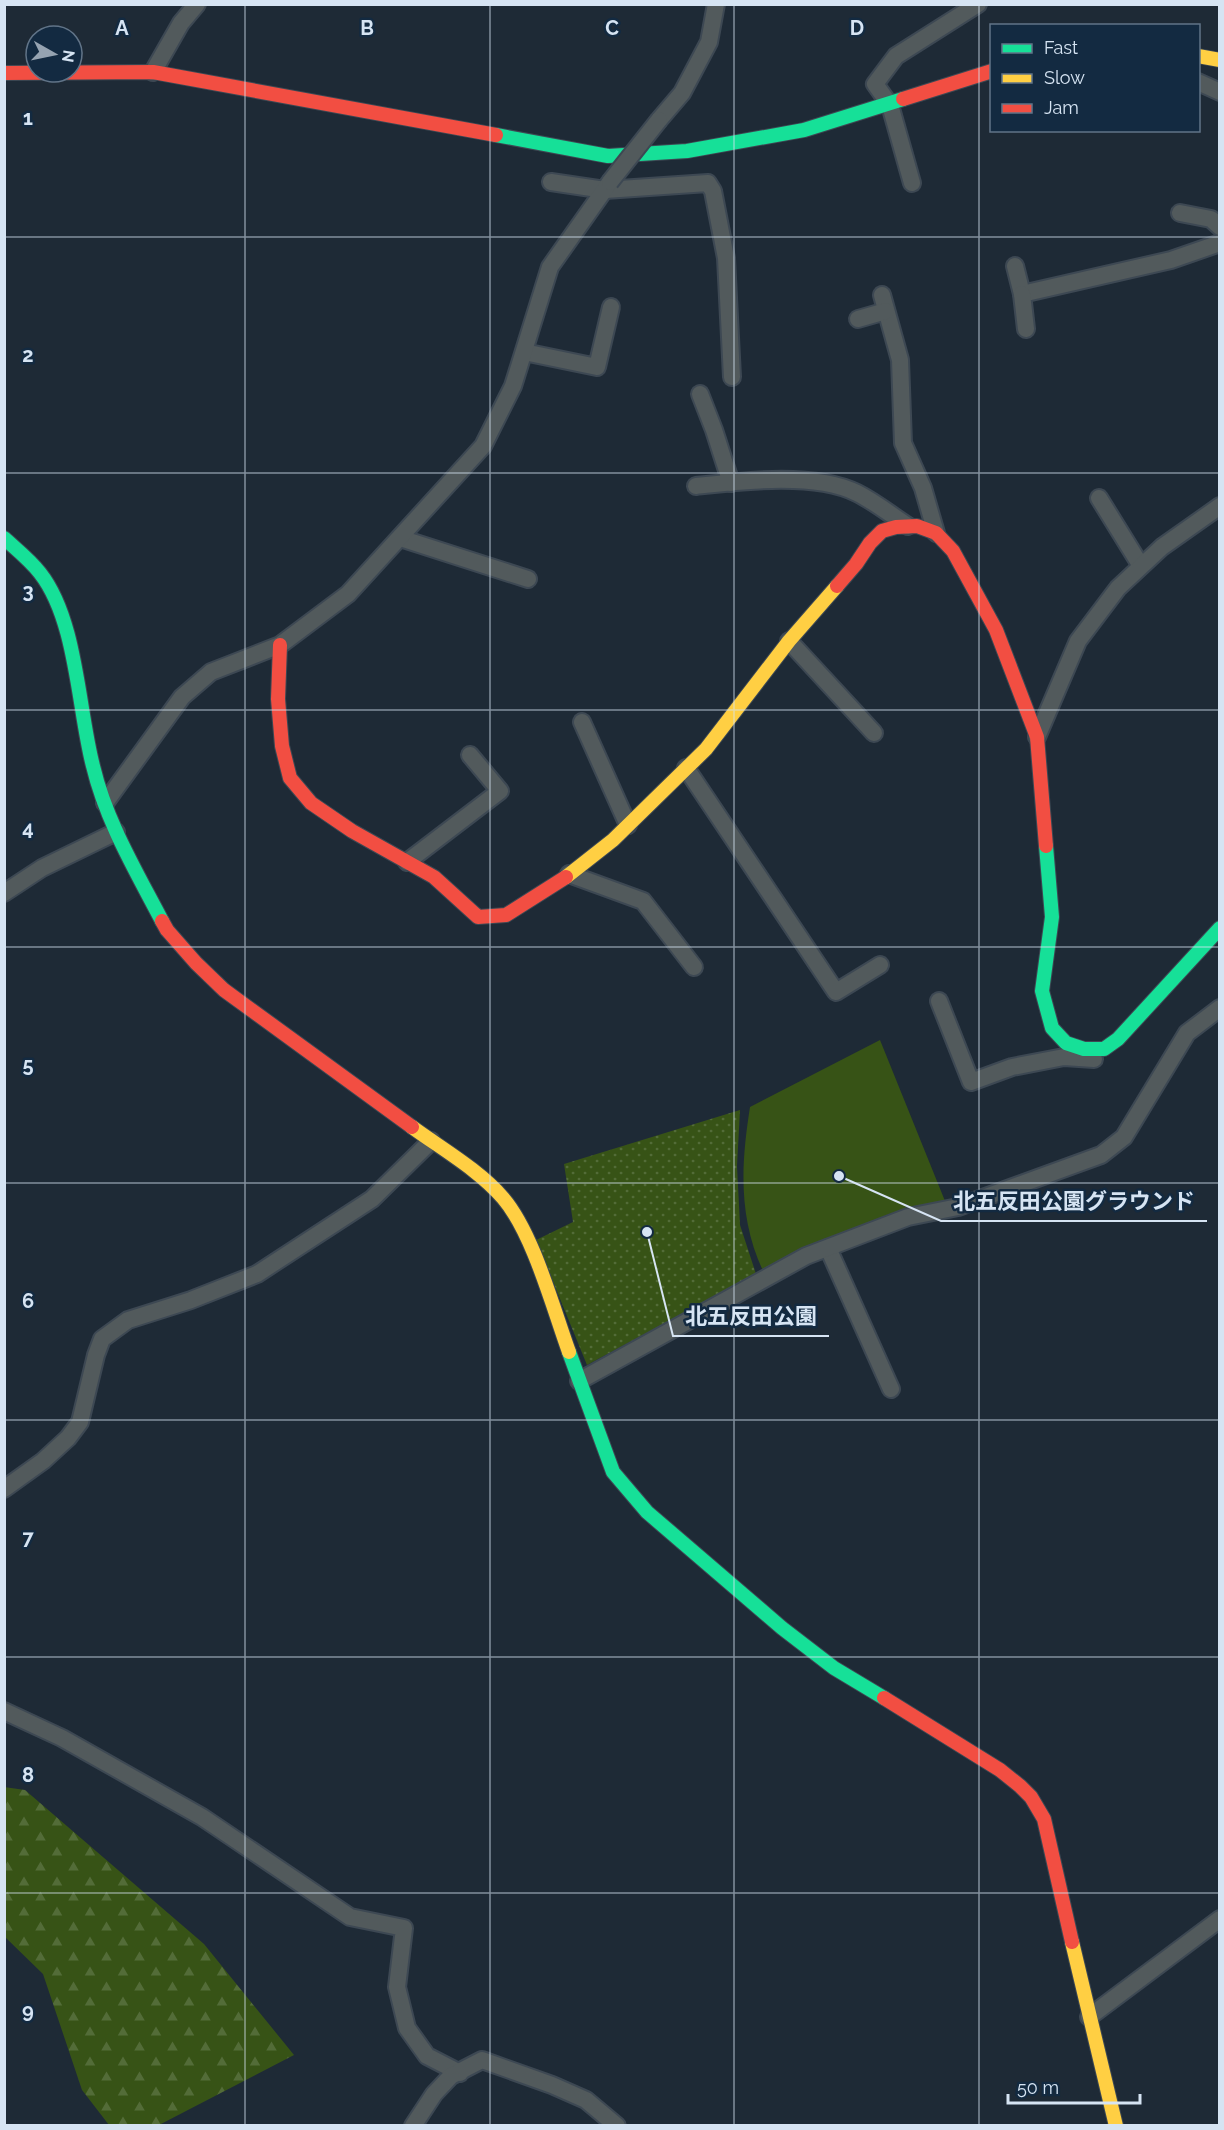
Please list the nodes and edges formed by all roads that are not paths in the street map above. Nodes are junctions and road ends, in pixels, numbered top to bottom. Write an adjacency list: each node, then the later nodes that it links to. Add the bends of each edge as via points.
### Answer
1 (197, 4): 6 (street, via 181,23)
2 (716, 4): 14 (street, bridge, via 709,42 682,93)
3 (978, 4): 11 (street, via 896,56 875,84)
4 (1200, 56): 5 (street)
5 (1220, 60)
6 (153, 72): 8 (street); 11 (street, via 608,156 687,151 745,141 804,130)
7 (990, 72): 11 (street)
8 (4, 73)
9 (1200, 83): 10 (street)
10 (1220, 92)
11 (890, 105): 13 (street)
12 (551, 182): 14 (street)
13 (912, 183)
14 (607, 186): 25 (street, via 550,267); 26 (street, via 708,183 726,258)
15 (1180, 213): 16 (street, via 1211,219)
16 (1220, 227)
17 (1220, 243): 19 (street, via 1171,260)
18 (1014, 266): 19 (street)
19 (1023, 294): 24 (street)
20 (882, 295): 22 (street)
21 (611, 307): 25 (street, via 597,367)
22 (886, 311): 23 (street); 33 (street, via 900,360 903,443 923,488)
23 (858, 319)
24 (1026, 329)
25 (524, 352): 35 (street, via 513,386 483,446)
26 (732, 377)
27 (699, 394): 28 (street)
28 (731, 483): 29 (street); 32 (street, via 823,481 856,493)
29 (696, 486)
30 (1099, 498): 36 (street)
31 (1220, 506): 36 (street)
32 (908, 526): 33 (street); 38 (street, via 882,531)
33 (936, 533): 42 (street, via 953,551 996,630)
34 (4, 538): 45 (street, via 39,573 59,605 93,768)
35 (400, 538): 37 (street); 39 (street, via 348,594)
36 (1141, 566): 42 (street, via 1118,588 1078,641)
37 (528, 579)
38 (789, 641): 41 (street); 44 (street, via 706,749)
39 (280, 645): 45 (street, via 211,672 182,698); 48 (street, via 278,699 282,746 290,778 311,803)
40 (582, 722): 46 (street)
41 (874, 732)
42 (1038, 737): 56 (street, via 1052,917 1042,991 1052,1028 1066,1043 1084,1049 1104,1049)
43 (470, 755): 48 (street, via 500,791)
44 (686, 768): 46 (street); 52 (street, via 836,992)
45 (105, 803): 47 (street)
46 (628, 825): 49 (street)
47 (116, 832): 50 (street, via 42,868); 57 (street, via 167,930 196,963 224,990)
48 (407, 862): 49 (street, via 434,877 478,917 506,915)
49 (569, 874): 53 (street, via 643,901)
50 (4, 893)
51 (1220, 928): 56 (street)
52 (880, 965)
53 (694, 967)
54 (939, 1000): 56 (street, via 971,1082 1012,1067 1064,1057 1093,1060 1112,1052)
55 (1220, 1008): 58 (street, via 1187,1033 1124,1137 1101,1155 958,1207 908,1217)
56 (1112, 1043)
57 (431, 1141): 59 (street, via 486,1181 519,1222); 61 (street, via 372,1199 256,1274 128,1320 102,1339 80,1422 51,1453)
58 (828, 1248): 59 (street, via 806,1256); 60 (street)
59 (579, 1381): 64 (street, via 613,1472 647,1512 834,1668 1016,1780 1032,1797 1044,1819)
60 (891, 1389)
61 (4, 1489)
62 (4, 1711): 65 (street, via 62,1738 202,1817 350,1917 404,1928 397,1987 407,2028 427,2056)
63 (1220, 1919): 64 (street)
64 (1089, 2017): 68 (street)
65 (460, 2073): 66 (street, via 451,2076 434,2094); 67 (street, via 482,2060 586,2100)
66 (413, 2126)
67 (616, 2126)
68 (1116, 2126)

